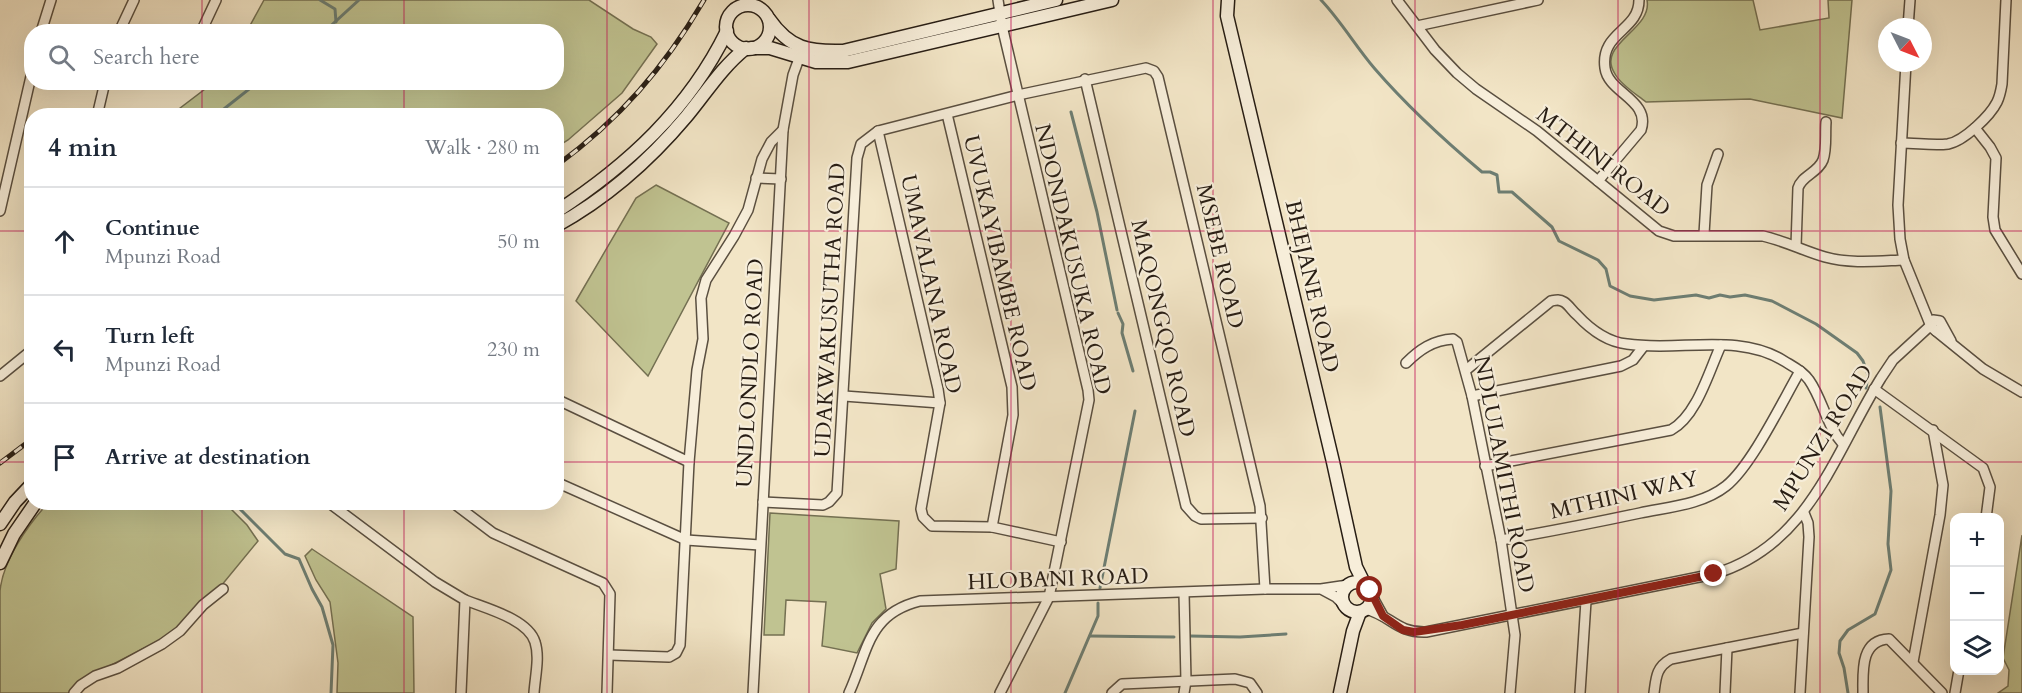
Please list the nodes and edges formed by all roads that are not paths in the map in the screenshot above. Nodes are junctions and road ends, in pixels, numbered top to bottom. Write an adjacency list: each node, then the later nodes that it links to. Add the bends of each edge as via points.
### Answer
1 (51, 0): 20 (street)
2 (134, 0): 21 (street)
3 (216, 0): 22 (street)
4 (765, 0): 17 (main road)
5 (998, 0): 19 (street, NDONDAKUSUKA ROAD)
6 (1056, 0): 19 (main road)
7 (1112, 0): 19 (main road)
8 (1218, 0): 16 (main road, BHEJANE ROAD)
9 (1227, 0): 16 (main road, BHEJANE ROAD)
10 (1397, 0): 23 (street, MTHINI ROAD)
11 (1538, 0): 23 (street)
12 (1638, 0): 42 (street, via 1635,18 1610,42 1604,63 1610,84 1637,106 1641,130)
13 (1910, 0): 18 (street)
14 (2006, 0): 35 (street, via 2000,96)
15 (742, 3): 17 (main road, via 754,6); 24 (main road, via 727,19)
16 (1227, 16): 84 (main road, BHEJANE ROAD)
17 (768, 17): 25 (main road, via 767,38); 26 (main road)
18 (1909, 18)
19 (1001, 20): 26 (main road, via 843,51); 31 (street, NDONDAKUSUKA ROAD)
20 (44, 24)
21 (123, 24)
22 (205, 24)
23 (1418, 26): 42 (street, MTHINI ROAD, via 1463,78 1537,131)
24 (727, 31): 25 (main road, via 732,41); 43 (main road, via 706,70 659,130 618,168)
25 (749, 48): 26 (main road); 45 (main road, via 727,64 656,151 611,191)
26 (801, 53): 36 (street, UNDLONDLO ROAD)
27 (1905, 72): 38 (street)
28 (1085, 80): 31 (street, MSEBE ROAD); 76 (street, MAQONGQO ROAD, via 1186,506 1201,519); 76 (street, MSEBE ROAD, via 1146,68 1158,77)
29 (28, 90): 44 (street)
30 (103, 90): 32 (street)
31 (1018, 95): 33 (street); 81 (street, NDONDAKUSUKA ROAD, via 1088,390 1088,410)
32 (99, 108)
33 (947, 114): 37 (street); 78 (street, UVUKAYIBAMBE ROAD, via 1012,387 1013,415)
34 (1826, 122): 47 (street, via 1823,160 1798,188)
35 (1975, 128): 38 (street, via 1947,144); 49 (street, via 1995,158 1995,230)
36 (783, 130): 40 (street, via 771,142); 41 (street, UNDLONDLO ROAD)
37 (878, 131): 60 (street, UDAKWAKUSUTHA ROAD, via 861,144 856,158); 63 (street, UMAVALANA ROAD)
38 (1901, 143): 48 (street, via 1898,205)
39 (1718, 154): 46 (street, via 1707,185)
40 (756, 178): 41 (street); 66 (street, via 748,210 706,280 700,307 703,339)
41 (781, 179): 70 (street, UNDLONDLO ROAD)
42 (1598, 182): 46 (street, MTHINI ROAD, via 1659,231 1674,236)
43 (564, 206)
44 (0, 212)
45 (564, 221)
46 (1704, 234): 47 (street, MTHINI ROAD, via 1763,236)
47 (1796, 246): 48 (street, MTHINI ROAD, via 1832,259)
48 (1904, 260): 50 (street)
49 (2022, 274)
50 (1935, 326): 58 (street, MPUNZI ROAD, via 1893,360); 59 (street, via 1983,369)
51 (1721, 345): 52 (street); 56 (street, via 1761,350); 67 (street, via 1693,409 1671,430)
52 (1643, 347): 55 (street, via 1606,338 1558,300 1551,301); 61 (street, via 1633,360 1621,366)
53 (24, 356): 57 (street)
54 (1406, 363): 55 (street, NDLULAMITHI ROAD, via 1424,346 1453,339)
55 (1466, 370): 61 (street, NDLULAMITHI ROAD)
56 (1800, 371): 65 (street, via 1810,381); 80 (street, MTHINI WAY, via 1743,466 1715,493 1693,502)
57 (0, 376)
58 (1874, 389): 64 (street); 65 (street, MPUNZI ROAD)
59 (2022, 392)
60 (844, 396): 63 (street); 70 (street, UDAKWAKUSUTHA ROAD, via 834,498 823,505)
61 (1472, 396): 67 (street, NDLULAMITHI ROAD)
62 (564, 403): 66 (street)
63 (940, 403): 78 (street, UMAVALANA ROAD, via 921,510 923,517 932,526)
64 (1933, 430): 75 (street, via 1987,474 1990,486); 100 (street, via 1943,485)
65 (1843, 444): 74 (street, MPUNZI ROAD)
66 (689, 462): 79 (street)
67 (1485, 466): 80 (street, NDLULAMITHI ROAD)
68 (564, 486): 79 (street)
69 (24, 492): 77 (main road)
70 (763, 502): 82 (street, UNDLONDLO ROAD)
71 (30, 510): 83 (main road)
72 (339, 510): 92 (street)
73 (463, 510): 99 (street, via 493,533 605,586 610,594)
74 (1804, 513): 93 (street, MPUNZI ROAD, via 1766,549 1732,568); 97 (street, via 1809,537)
75 (1987, 513)
76 (1262, 518): 87 (street, MSEBE ROAD)
77 (0, 524)
78 (992, 527): 81 (street, UMAVALANA ROAD)
79 (686, 540): 82 (street); 99 (street, via 680,645 676,653 669,657)
80 (1501, 540): 95 (street, NDLULAMITHI ROAD)
81 (1061, 542): 91 (street, NDONDAKUSUKA ROAD)
82 (760, 545): 107 (street, UNDLONDLO ROAD)
83 (0, 563)
84 (1356, 567): 85 (main road, BHEJANE ROAD); 89 (main road, BHEJANE ROAD)
85 (1349, 584): 88 (street, HLOBANI ROAD); 89 (main road, via 1358,582); 94 (main road, via 1342,594)
86 (223, 589): 103 (street, via 162,644 95,676)
87 (1265, 589): 88 (street, HLOBANI ROAD); 90 (street, HLOBANI ROAD)
88 (1321, 589): 94 (street)
89 (1369, 590): 94 (main road, via 1370,603); 96 (street)
90 (1184, 593): 91 (street, HLOBANI ROAD); 102 (street)
91 (1049, 597): 108 (street, HLOBANI ROAD, via 920,601 901,607 880,623 869,639); 109 (street, NDONDAKUSUKA ROAD)
92 (465, 600): 104 (street); 105 (street, via 515,621 532,634 537,648)
93 (1586, 601): 95 (street, MPUNZI ROAD); 115 (street)
94 (1354, 609): 96 (street, MPUNZI ROAD); 113 (main road)
95 (1512, 615): 96 (street, MPUNZI ROAD, via 1414,632 1403,630); 114 (street, NDLULAMITHI ROAD, via 1515,635)
96 (1383, 616)
97 (1803, 633): 98 (street); 118 (street)
98 (1727, 648): 116 (street, via 1666,661 1657,673); 117 (street)
99 (609, 655): 106 (street)
100 (1913, 662): 119 (street, via 1889,639 1882,639 1864,657); 120 (street)
101 (1958, 675): 121 (street)
102 (1186, 681): 110 (street, via 1122,684); 111 (street); 112 (street, via 1235,679 1246,681)
103 (74, 693)
104 (461, 693)
105 (534, 693)
106 (607, 693)
107 (753, 693)
108 (849, 693)
109 (1000, 693)
110 (1112, 693)
111 (1184, 693)
112 (1257, 693)
113 (1340, 693)
114 (1510, 693)
115 (1580, 693)
116 (1654, 693)
117 (1725, 693)
118 (1800, 693)
119 (1863, 693)
120 (1942, 693)
121 (1955, 693)

